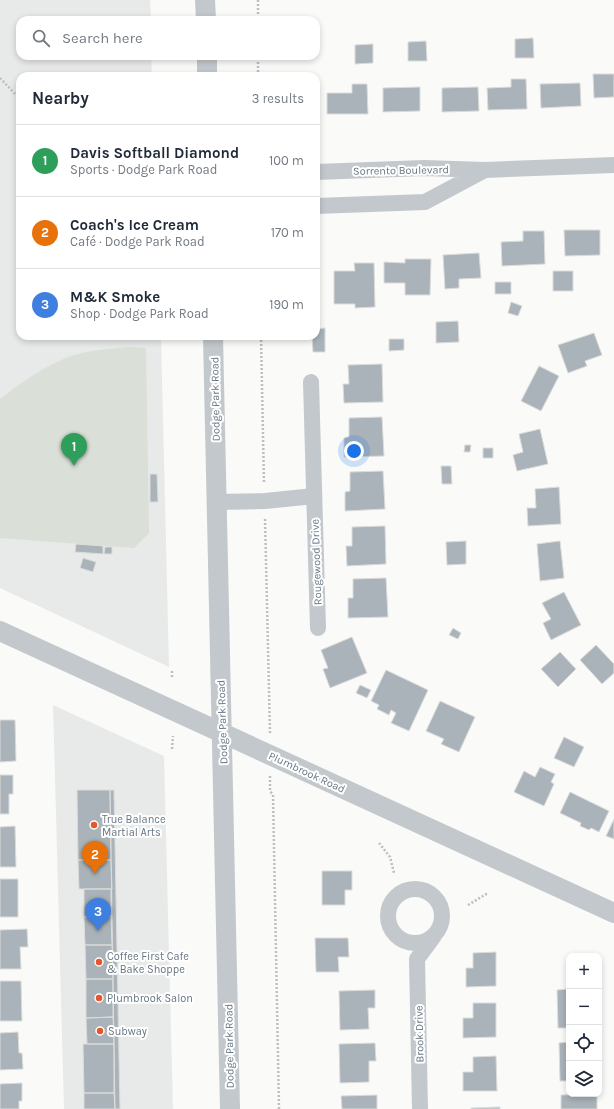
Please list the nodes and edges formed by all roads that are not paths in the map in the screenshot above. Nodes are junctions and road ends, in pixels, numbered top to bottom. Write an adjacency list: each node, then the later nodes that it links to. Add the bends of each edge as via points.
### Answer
1 (206, 0): 2 (street)
2 (206, 16)
3 (207, 60): 4 (street)
4 (207, 72)
5 (614, 165): 6 (street, Sorrento Boulevard)
6 (485, 170): 7 (street, Sorrento Boulevard, via 424,168); 8 (street, Sorrento Boulevard, via 425,202)
7 (320, 172)
8 (320, 206)
9 (213, 340): 12 (street, Dodge Park Road)
10 (311, 382): 11 (street, Rougewood Drive)
11 (314, 496): 12 (street); 13 (street, Rougewood Drive)
12 (217, 502): 15 (street, Dodge Park Road)
13 (318, 628)
14 (0, 631): 15 (street, Plumbrook Road)
15 (222, 733): 16 (street, Plumbrook Road); 20 (street, Dodge Park Road)
16 (614, 912)
17 (434, 936): 18 (street, via 417,943); 18 (street, via 442,920 439,903 426,891 417,889 400,894 389,908 390,925); 19 (street)
18 (400, 939): 19 (street)
19 (417, 959): 21 (street, Brook Drive)
20 (230, 1109)
21 (420, 1109)

